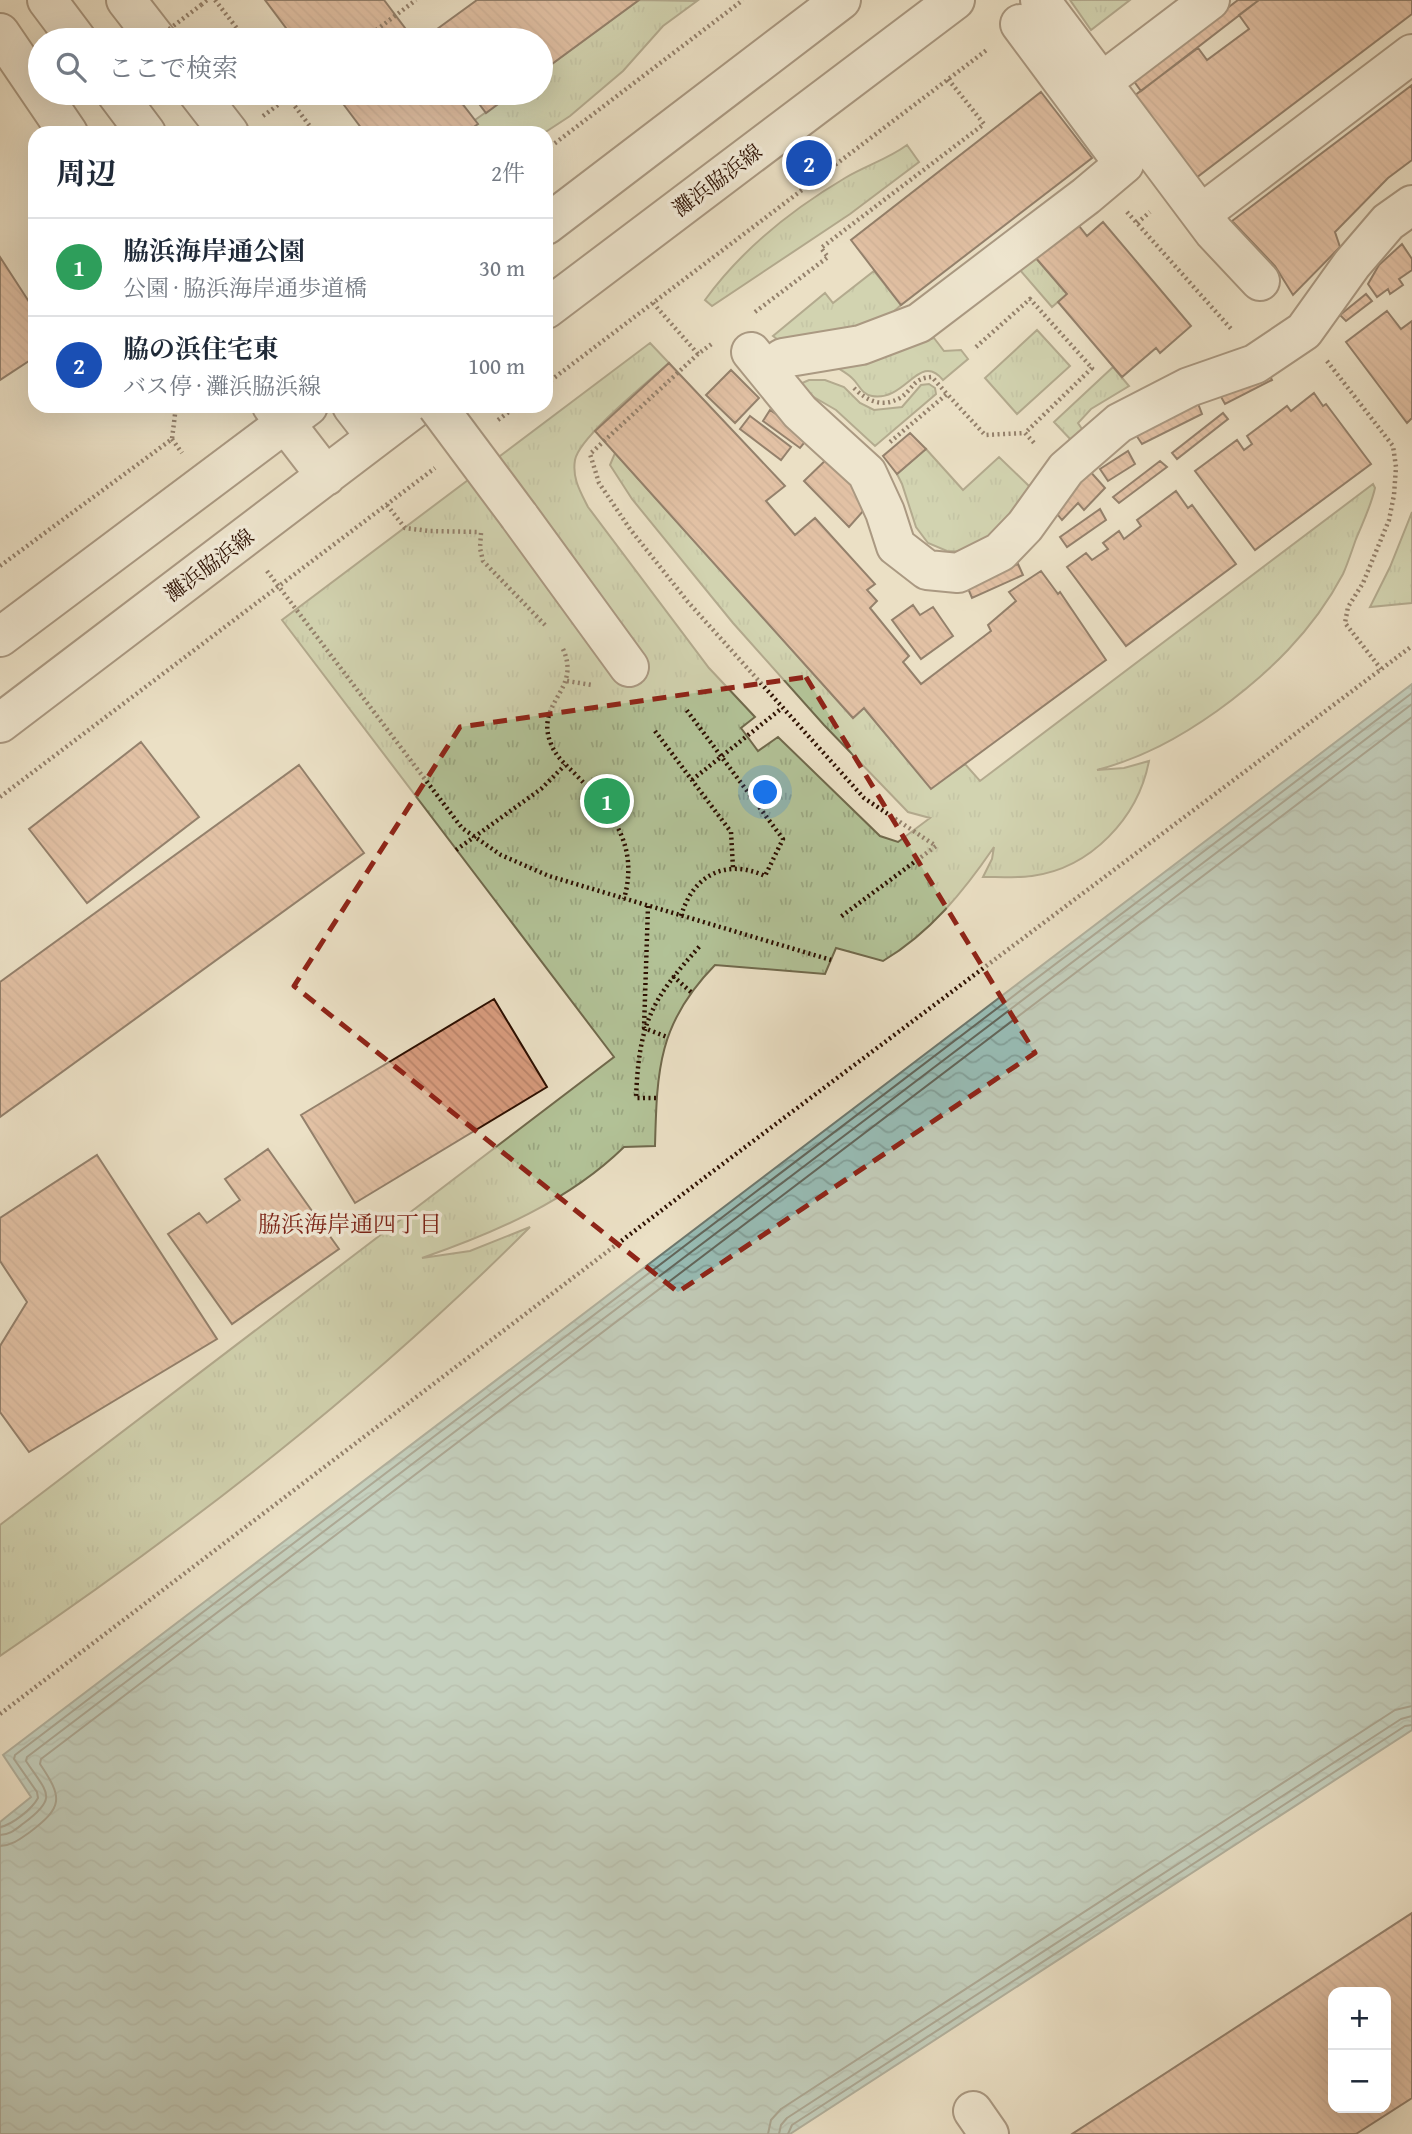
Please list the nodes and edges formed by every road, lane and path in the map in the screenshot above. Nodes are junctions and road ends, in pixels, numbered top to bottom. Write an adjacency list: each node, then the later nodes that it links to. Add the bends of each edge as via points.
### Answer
1 (47, 0): 11 (street)
2 (126, 0): 12 (street)
3 (207, 0): 13 (path, bridge)
4 (215, 0): 14 (path)
5 (415, 0): 15 (path)
6 (841, 0): 32 (street)
7 (955, 0): 36 (street, 灘浜脇浜線)
8 (1210, 0): 20 (street)
9 (740, 1): 29 (path)
10 (1030, 12): 19 (path); 20 (street); 39 (street, via 1124,164 919,323 861,345 783,358)
11 (68, 28)
12 (148, 28)
13 (171, 28)
14 (237, 28)
15 (379, 28)
16 (0, 33): 18 (street)
17 (1412, 54): 31 (street)
18 (28, 74)
19 (948, 79): 35 (path); 39 (path, via 984,124 821,248 828,257)
20 (1102, 82): 31 (street)
21 (49, 105): 25 (street)
22 (125, 105): 26 (street)
23 (207, 105): 27 (street)
24 (294, 105): 28 (path)
25 (63, 126)
26 (141, 126)
27 (224, 126)
28 (310, 126)
29 (553, 145)
30 (1412, 205): 37 (street, via 1388,222)
31 (1201, 214): 34 (street)
32 (553, 220)
33 (1142, 228): 41 (path)
34 (1260, 281)
35 (653, 303): 40 (path); 42 (path)
36 (553, 304)
37 (1304, 331): 41 (street); 66 (path, via 1393,446 1396,467 1389,520 1348,607 1345,623)
38 (976, 347): 51 (path, via 1030,299 1092,368)
39 (749, 350): 40 (path); 55 (street, via 800,412)
40 (698, 354): 67 (path, via 590,454 599,483 630,529)
41 (1259, 361): 55 (street, via 1189,387 1119,422 1066,469 1000,552 958,573 927,570 895,546 886,512)
42 (553, 379)
43 (175, 413): 59 (path, via 172,439)
44 (287, 413): 62 (street)
45 (289, 413): 56 (street)
46 (357, 413): 52 (street)
47 (408, 413): 52 (street, 灘浜脇浜線)
48 (442, 413): 65 (street, bridge)
49 (507, 413): 50 (path)
50 (495, 422)
51 (1025, 433): 53 (path); 55 (path, via 985,435 947,394)
52 (376, 437): 56 (street, 灘浜脇浜線)
53 (1042, 452)
54 (441, 464): 57 (path)
55 (861, 467)
56 (326, 476): 69 (street, 灘浜脇浜線)
57 (387, 505): 60 (path); 61 (path, via 405,528 479,532 483,561)
58 (263, 565): 60 (path)
59 (0, 566)
60 (278, 586): 74 (path); 75 (path, via 462,828)
61 (547, 627)
62 (0, 637)
63 (560, 644): 72 (path, via 567,681 549,709 548,726 551,743)
64 (1412, 646): 66 (path)
65 (629, 667)
66 (1381, 669): 89 (path)
67 (782, 708): 71 (path); 81 (path, via 864,798 936,846)
68 (685, 709): 71 (path)
69 (0, 723)
70 (655, 731): 73 (path)
71 (722, 756): 73 (path); 77 (path, via 783,839 765,876 748,868)
72 (565, 765): 75 (path, via 541,789); 78 (path, via 608,810 623,836 628,884)
73 (692, 780): 77 (path, via 731,832)
74 (0, 797)
75 (474, 837): 76 (path); 78 (path, via 500,855 549,876)
76 (456, 850)
77 (733, 868): 80 (path, via 696,886)
78 (624, 899): 79 (path)
79 (648, 906): 80 (path); 86 (path)
80 (681, 916): 83 (path)
81 (839, 918)
82 (700, 946): 84 (path)
83 (831, 960)
84 (673, 976): 85 (path); 86 (path)
85 (692, 993)
86 (644, 1028): 87 (path); 88 (path, via 636,1098)
87 (667, 1037)
88 (656, 1098)
89 (0, 1713)

